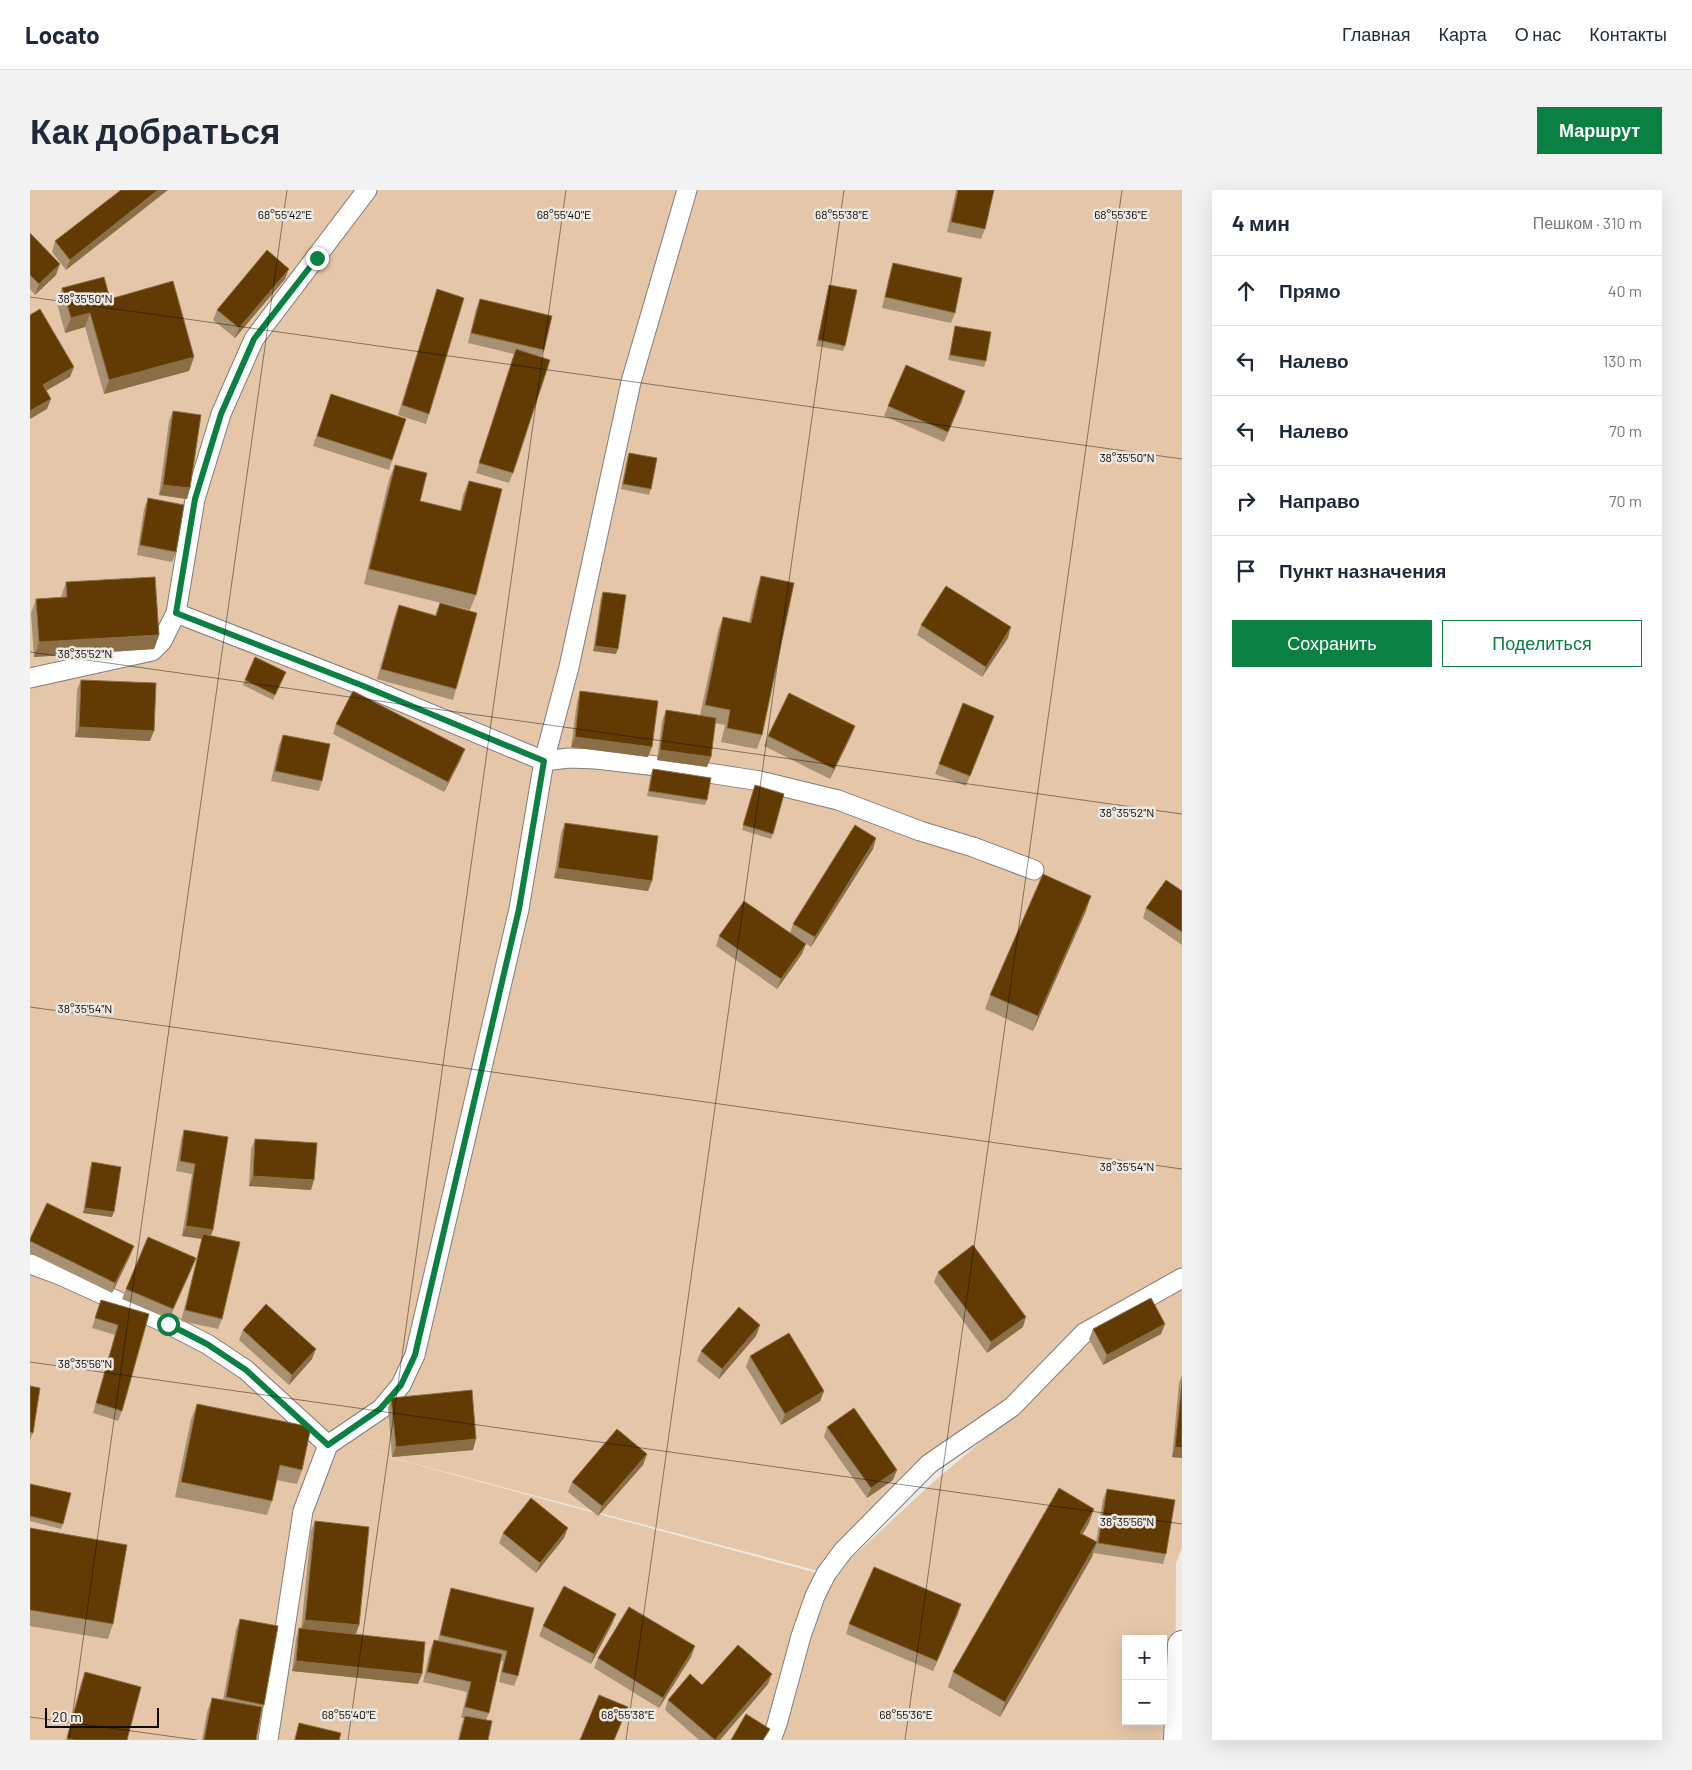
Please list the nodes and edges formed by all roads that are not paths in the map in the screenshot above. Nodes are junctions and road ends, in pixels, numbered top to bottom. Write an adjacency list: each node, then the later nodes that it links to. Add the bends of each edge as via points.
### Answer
1 (368, 190): 3 (lane, via 254,339 221,414 195,499)
2 (687, 190): 5 (lane, via 631,382 570,667)
3 (176, 613): 4 (lane, via 162,642 152,651); 5 (lane, via 352,681)
4 (30, 678)
5 (544, 761): 6 (lane, via 596,759 760,781 838,800); 9 (lane, via 519,909 415,1355 401,1385 380,1409)
6 (1034, 870)
7 (30, 1264): 9 (lane, via 207,1344 246,1370)
8 (1182, 1278): 12 (lane, via 1084,1333 1012,1407 929,1464 843,1551 815,1596)
9 (328, 1445): 11 (lane, via 303,1511)
10 (1182, 1645): 13 (street)
11 (268, 1740)
12 (771, 1740)
13 (1178, 1740)

